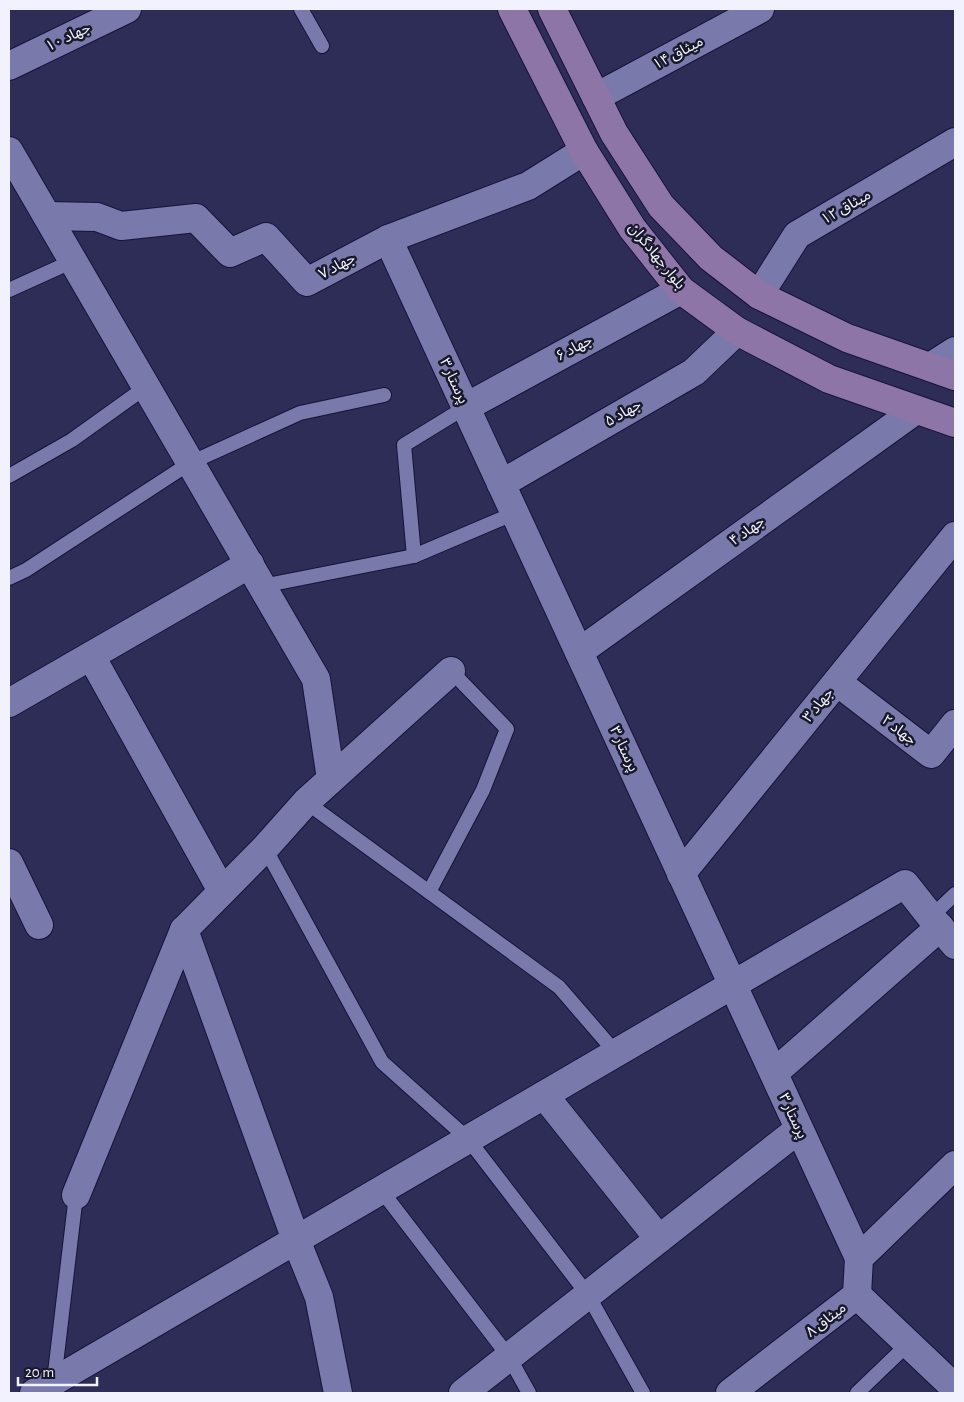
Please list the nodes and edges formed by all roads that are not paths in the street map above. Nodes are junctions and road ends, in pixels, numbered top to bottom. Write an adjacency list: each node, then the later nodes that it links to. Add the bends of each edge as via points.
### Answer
1 (127, 9): 7 (street, جهاد ۱۰)
2 (301, 9): 6 (lane)
3 (512, 9): 11 (main road, بلوار جهادگران)
4 (552, 9): 8 (main road)
5 (760, 9): 8 (street, میثاق ۱۴)
6 (322, 46)
7 (9, 66)
8 (596, 97): 17 (main road, via 614,133 661,206 711,258)
9 (955, 142): 17 (street, میثاق ۱۲, via 797,235)
10 (9, 151): 12 (street)
11 (584, 151): 13 (street, جهاد ۷, via 528,186); 16 (main road, بلوار جهادگران, via 632,228)
12 (47, 216): 13 (street, جهاد ۷, via 97,216 120,226 196,218 230,253 266,238 306,282); 14 (street)
13 (388, 239): 24 (street, پرستار ۳)
14 (73, 262): 15 (lane); 22 (street)
15 (9, 290)
16 (682, 290): 18 (main road, بلوار جهادگران); 24 (street, جهاد ۶)
17 (759, 295): 18 (main road); 20 (main road, via 847,338)
18 (737, 331): 25 (main road, بلوار جهادگران, via 829,379); 29 (street, جهاد ۵, via 694,372)
19 (955, 351): 20 (street)
20 (930, 367): 21 (main road)
21 (955, 376)
22 (146, 387): 27 (street); 28 (lane, via 72,440)
23 (384, 395): 27 (lane, via 300,413)
24 (466, 407): 29 (street, پرستار ۳); 32 (lane, via 404,445)
25 (916, 410): 26 (main road, بلوار جهادگران); 35 (street, جهاد ۴)
26 (955, 423)
27 (190, 463): 33 (street); 34 (lane)
28 (9, 476)
29 (501, 484): 30 (street, پرستار ۳)
30 (515, 513): 32 (lane); 35 (street, پرستار ۳)
31 (955, 536): 38 (street, جهاد ۳)
32 (414, 556): 33 (lane)
33 (256, 575): 36 (street); 41 (street, via 316,679)
34 (9, 578)
35 (579, 652): 45 (street, پرستار ۳)
36 (91, 656): 39 (street); 46 (street)
37 (451, 671): 41 (street); 47 (lane, via 507,729 483,790)
38 (837, 682): 40 (street, جهاد ۲, via 931,754); 45 (street, جهاد ۳)
39 (9, 703)
40 (955, 724)
41 (331, 779): 42 (street)
42 (306, 802): 43 (street); 47 (lane)
43 (264, 848): 46 (street); 57 (lane, via 382,1062)
44 (9, 863): 49 (street)
45 (682, 874): 52 (street, پرستار ۳)
46 (222, 891): 50 (street)
47 (429, 892): 53 (lane, via 559,987)
48 (955, 894): 51 (lane)
49 (39, 925)
50 (184, 930): 60 (street); 62 (street)
51 (942, 930): 52 (street, via 905,884); 54 (street)
52 (733, 984): 53 (street); 54 (street, پرستار ۳)
53 (616, 1053): 55 (street)
54 (774, 1073): 56 (street, پرستار ۳)
55 (544, 1095): 57 (street); 61 (street)
56 (799, 1129): 61 (street); 63 (street, پرستار ۳)
57 (468, 1139): 59 (street); 64 (lane)
58 (955, 1165): 63 (street)
59 (382, 1190): 62 (street); 67 (lane)
60 (76, 1195): 68 (lane)
61 (659, 1239): 64 (street)
62 (296, 1240): 68 (street); 70 (street, via 319,1297)
63 (859, 1258): 65 (street, میثاق ۸)
64 (588, 1295): 67 (street); 73 (lane)
65 (857, 1295): 66 (street); 74 (street, میثاق ۸)
66 (908, 1344): 69 (street); 75 (lane)
67 (509, 1357): 71 (street); 72 (lane)
68 (44, 1388)
69 (955, 1388)
70 (335, 1392)
71 (463, 1393)
72 (530, 1393)
73 (643, 1393)
74 (730, 1393)
75 (857, 1393)

